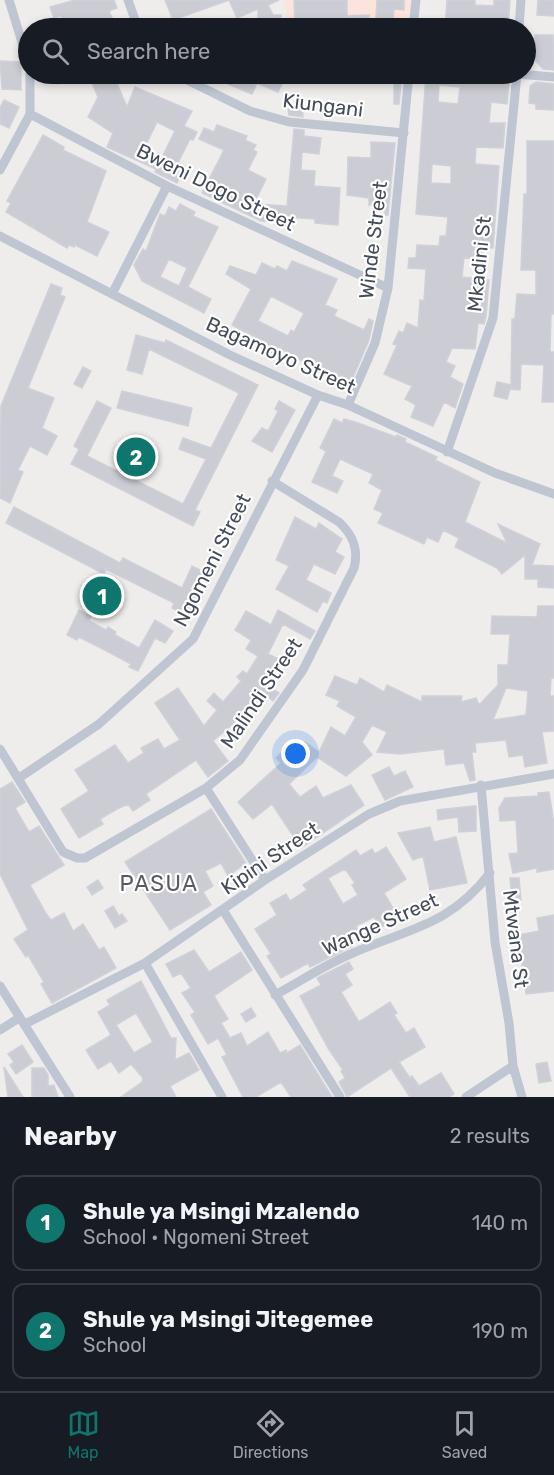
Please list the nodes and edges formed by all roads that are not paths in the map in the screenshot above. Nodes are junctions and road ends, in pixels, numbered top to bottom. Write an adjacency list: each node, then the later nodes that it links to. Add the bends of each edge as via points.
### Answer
1 (9, 0): 8 (street)
2 (128, 0): 5 (street)
3 (416, 0): 6 (street)
4 (520, 0): 7 (street)
5 (134, 18)
6 (414, 18)
7 (519, 18)
8 (18, 29)
9 (536, 76): 10 (street)
10 (554, 77)
11 (30, 84): 15 (street)
12 (196, 84): 16 (street, Kiungani, via 250,111 289,122)
13 (408, 84): 16 (street, Winde Street)
14 (516, 84): 24 (street, Mkadini St, via 493,318)
15 (30, 114): 17 (street); 18 (street, Bweni Dogo Street)
16 (404, 133): 20 (street, Winde Street)
17 (0, 170)
18 (167, 186): 20 (street, Bweni Dogo Street); 21 (street)
19 (0, 236): 21 (street, Bagamoyo Street)
20 (388, 288): 23 (street, Winde Street, via 375,343)
21 (112, 294): 22 (street, Bagamoyo Street)
22 (318, 395): 23 (street, Bagamoyo Street); 25 (street, Ngomeni Street)
23 (348, 405): 24 (street, Bagamoyo Street)
24 (447, 452): 26 (street, Bagamoyo Street)
25 (272, 480): 29 (street, Ngomeni Street, via 193,639 99,724); 31 (street, Malindi Street, via 348,530 357,556 303,670 240,760)
26 (554, 494)
27 (0, 749): 29 (street, Malindi Street)
28 (554, 774): 30 (street, Kipini Street)
29 (19, 778): 31 (street, Malindi Street, via 63,852 77,858 85,858)
30 (481, 785): 32 (street, Mtwana St); 33 (street, Kipini Street, via 400,801 369,814)
31 (206, 788): 33 (street)
32 (490, 873): 37 (street, Wange Street, via 473,895 434,922 351,953); 40 (street, Mtwana St, via 495,942)
33 (265, 880): 34 (street, Kipini Street)
34 (223, 910): 35 (street, Kipini Street); 37 (street)
35 (145, 963): 38 (street, Kipini Street); 42 (street)
36 (0, 986): 38 (street)
37 (275, 995): 43 (street)
38 (22, 1021): 39 (street, Kipini Street); 41 (street)
39 (0, 1030)
40 (513, 1066): 44 (street); 45 (street, Mtwana St)
41 (70, 1097)
42 (222, 1097)
43 (340, 1097)
44 (466, 1097)
45 (522, 1097)

